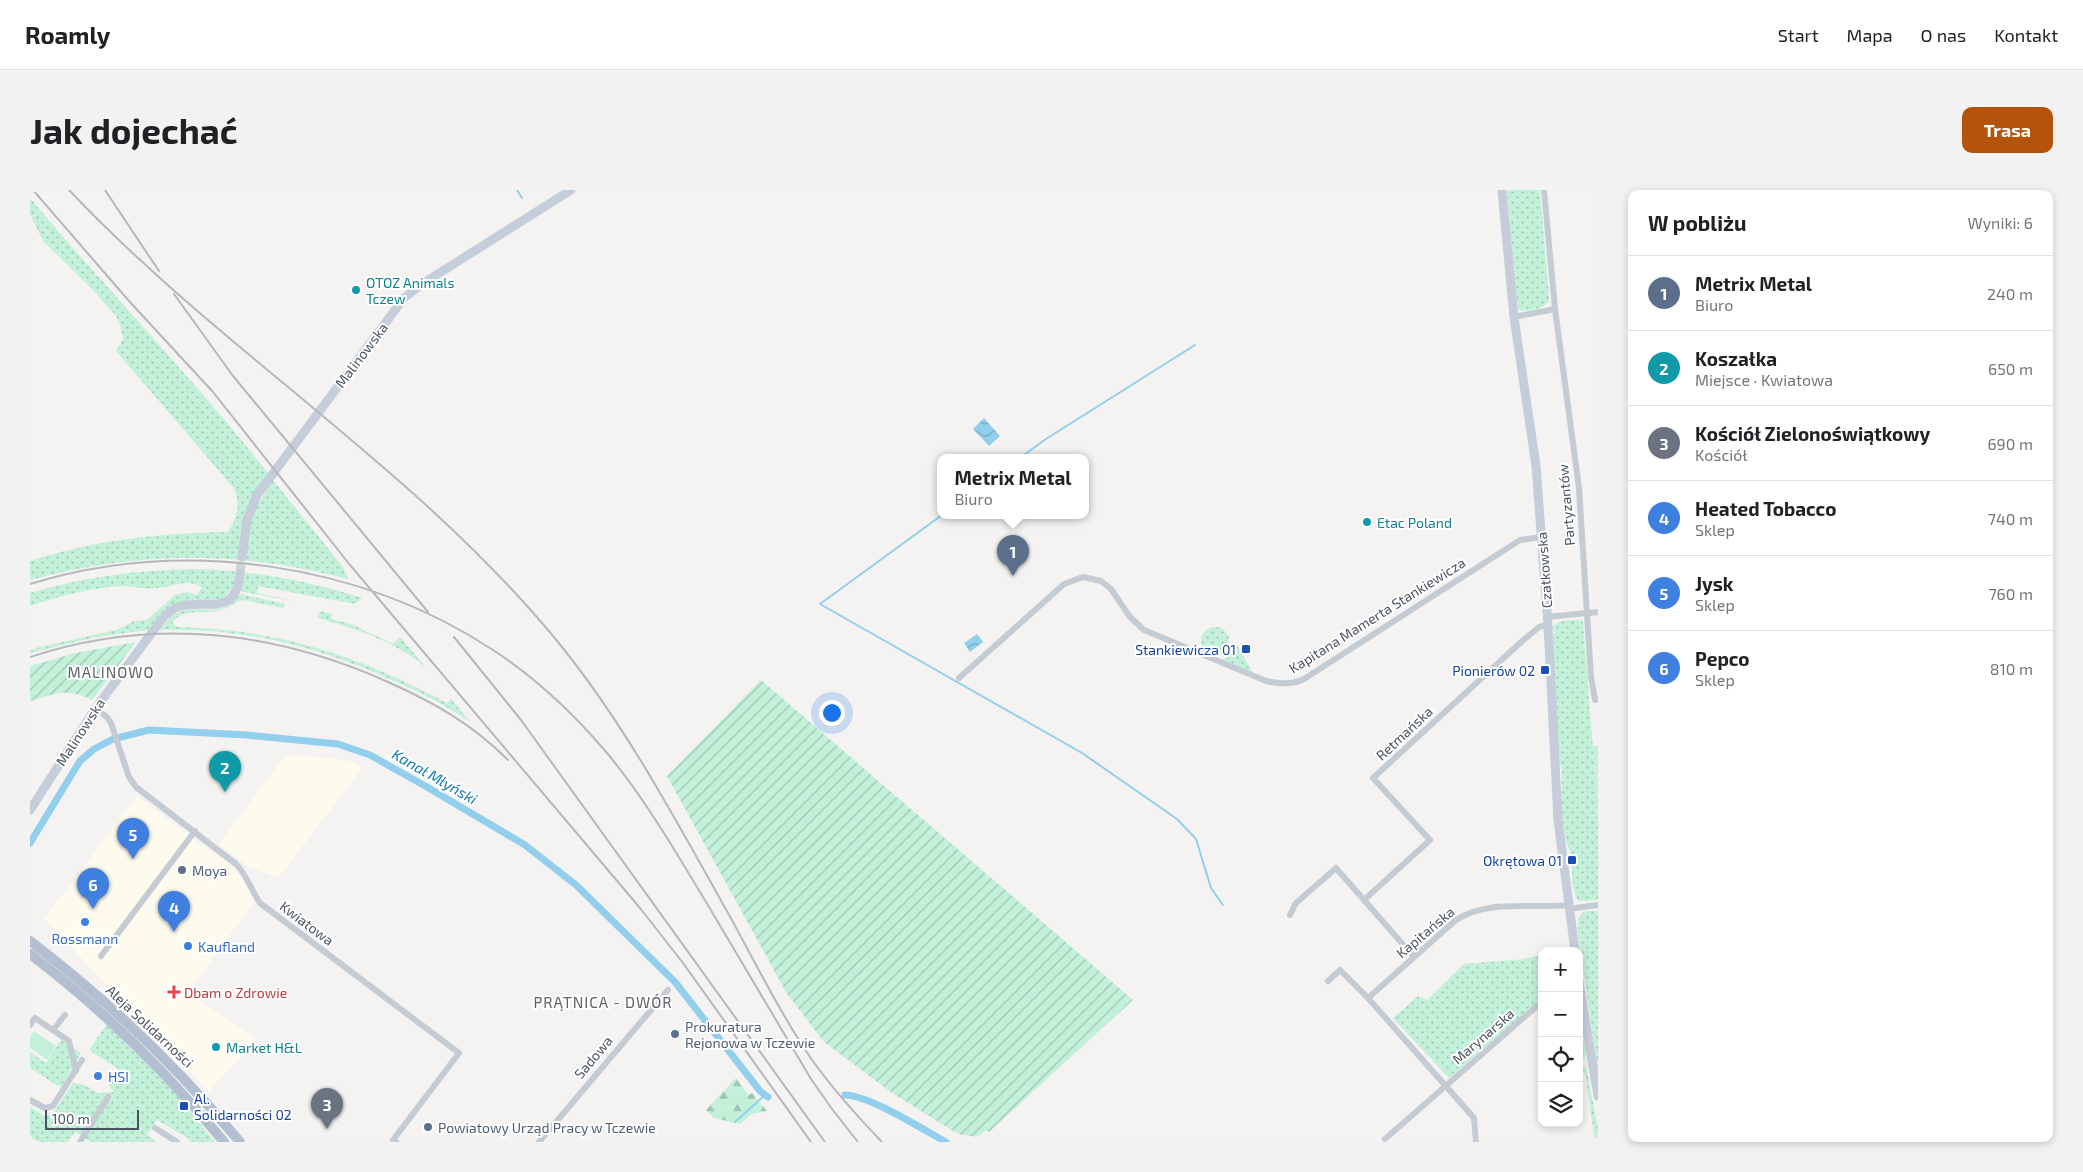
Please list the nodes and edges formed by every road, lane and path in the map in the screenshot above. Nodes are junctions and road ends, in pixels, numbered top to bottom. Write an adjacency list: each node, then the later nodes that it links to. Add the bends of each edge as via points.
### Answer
1 (571, 190): 7 (street, Malinowska, via 404,298 257,495 247,520)
2 (1502, 190): 5 (street, Czatkowska)
3 (1544, 190): 4 (street, Partyzantów)
4 (1555, 309): 5 (street); 10 (street, Partyzantów, via 1578,488)
5 (1514, 318): 6 (street, Czatkowska, via 1534,447)
6 (1541, 537): 11 (street, Czatkowska); 12 (street, Kapitana Mamerta Stankiewicza, via 1520,540 1294,683 1266,681 1150,634 1130,617 1109,586 1087,577 1064,584)
7 (242, 557)
8 (240, 573): 14 (street, Malinowska, via 236,590 225,602 184,605 166,614)
9 (1598, 612): 10 (street)
10 (1587, 613): 11 (street); 13 (street, Partyzantów)
11 (1548, 621): 17 (street, Retmańska, via 1373,778 1430,840); 19 (street, Czatkowska, via 1558,820)
12 (959, 678)
13 (1596, 699)
14 (95, 709): 15 (street, Malinowska); 16 (street, Kwiatowa, via 110,720 133,785)
15 (30, 810)
16 (195, 832): 24 (street); 46 (street, Kwiatowa, via 241,869 260,903 458,1053 393,1140)
17 (1364, 900): 20 (street, via 1336,868 1296,903); 25 (street)
18 (1598, 905): 19 (street, Kapitańska)
19 (1568, 907): 22 (street, Czatkowska); 25 (street, Kapitańska, via 1472,911 1456,920)
20 (1290, 916)
21 (30, 941): 45 (main road, Aleja Solidarności, via 144,1036)
22 (1573, 947)
23 (30, 954): 44 (main road, Aleja Solidarności, via 106,1016 158,1066)
24 (101, 956)
25 (1414, 957): 29 (street, Kapitańska)
26 (1328, 981): 29 (street, via 1340,970)
27 (668, 990): 47 (street, Sadowa)
28 (1581, 992): 37 (street)
29 (1368, 998): 36 (street)
30 (1537, 1006): 36 (street, Marynarska)
31 (65, 1015): 33 (street)
32 (30, 1025): 33 (street, via 35,1018)
33 (53, 1030): 35 (street, via 69,1041)
34 (82, 1060): 35 (street)
35 (76, 1071): 39 (street, via 53,1106 44,1108)
36 (1446, 1085): 41 (street, Marynarska); 48 (street, via 1474,1118)
37 (1598, 1096)
38 (108, 1097): 42 (street)
39 (30, 1100)
40 (154, 1128): 43 (street)
41 (1386, 1139)
42 (80, 1142)
43 (177, 1142)
44 (224, 1142)
45 (240, 1142)
46 (396, 1142)
47 (538, 1142)
48 (1476, 1142)

